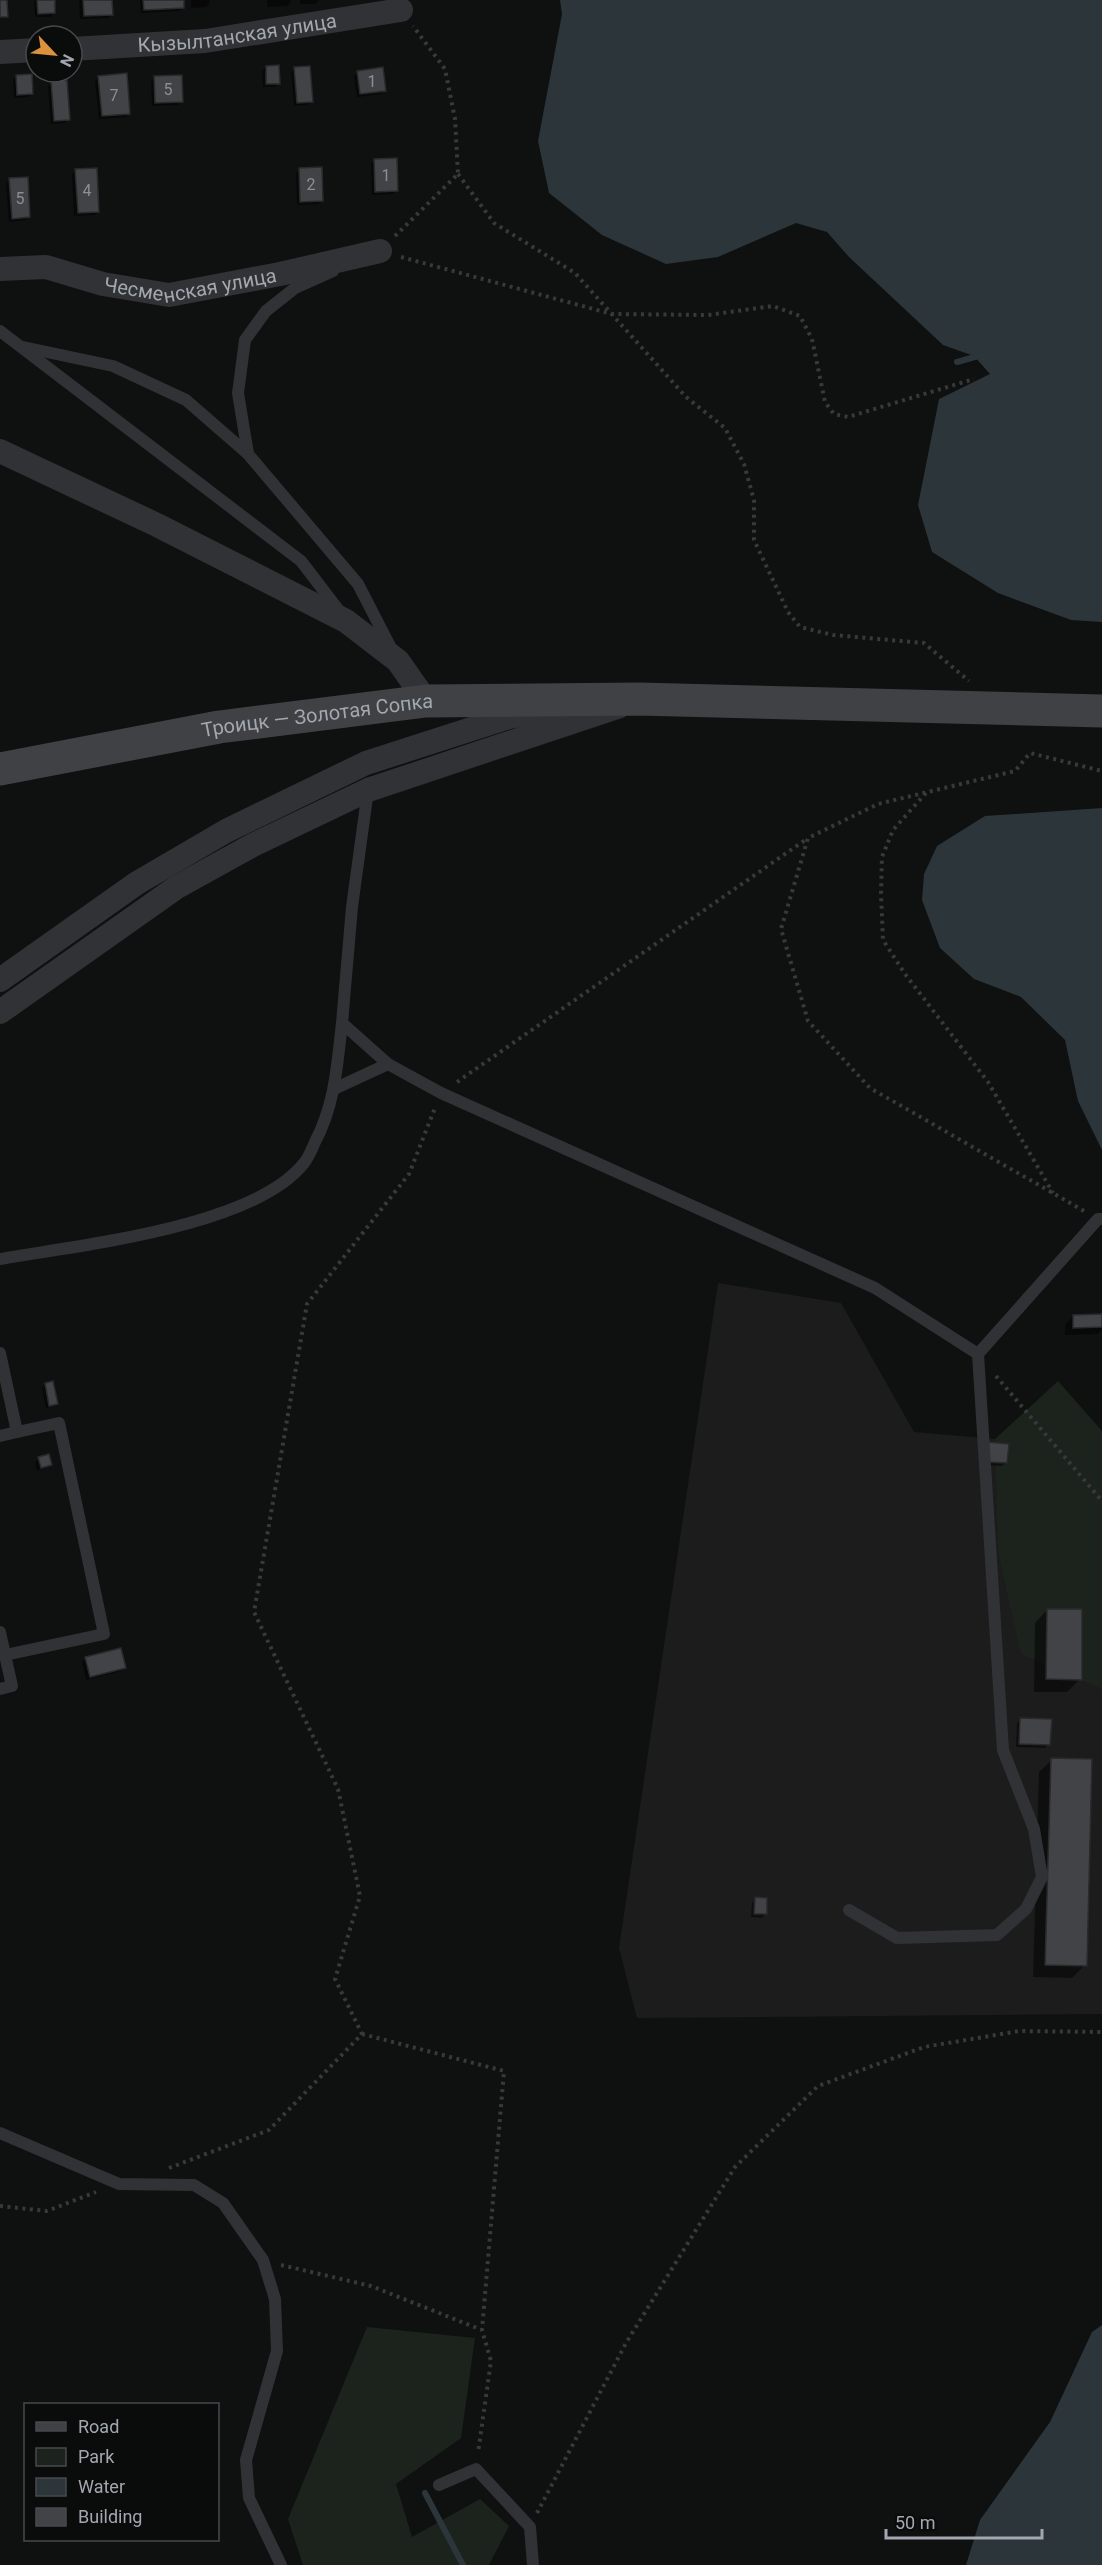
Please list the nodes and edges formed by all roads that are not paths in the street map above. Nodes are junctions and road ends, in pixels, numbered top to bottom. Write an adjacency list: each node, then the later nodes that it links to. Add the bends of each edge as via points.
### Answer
1 (401, 10): 2 (street, Кызылтанская улица, via 205,41)
2 (84, 48)
3 (24, 51): 4 (street)
4 (0, 52)
5 (380, 251): 6 (street, Чесменская улица, via 169,295 103,284 46,267); 10 (lane, via 295,288 266,311 245,340 238,393)
6 (0, 269)
7 (0, 331): 8 (lane)
8 (23, 347): 10 (lane, via 112,366 186,400); 11 (lane, via 301,561)
9 (0, 451): 11 (street)
10 (248, 454): 12 (lane, via 358,584)
11 (346, 621): 12 (street)
12 (398, 661): 14 (street)
13 (639, 699): 14 (street, Троицк — Золотая Сопка); 15 (street, Троицк — Золотая Сопка); 17 (street); 18 (street, via 509,717 366,763 226,831 137,883)
14 (426, 701): 16 (street, Троицк — Золотая Сопка, via 219,727)
15 (1102, 711)
16 (0, 769)
17 (368, 790): 19 (street, via 253,845 177,887); 20 (lane)
18 (0, 981)
19 (0, 1012)
20 (342, 1023): 21 (lane); 22 (lane)
21 (388, 1064): 22 (lane); 26 (lane, via 441,1093 875,1288)
22 (334, 1089): 24 (lane, via 327,1119 305,1162 277,1188 194,1223)
23 (1100, 1219): 26 (lane)
24 (0, 1259)
25 (0, 1353): 27 (lane)
26 (978, 1354): 32 (lane, via 1003,1750 1034,1829 1042,1877 1026,1909 997,1935 897,1938)
27 (17, 1432): 28 (lane); 30 (lane, via 59,1423 104,1634)
28 (0, 1436)
29 (0, 1632): 30 (lane)
30 (5, 1655): 31 (lane, via 12,1686)
31 (0, 1689)
32 (849, 1910)
33 (0, 2133): 35 (lane, via 119,2184 194,2185 223,2203 263,2260 275,2299 277,2351 246,2460 249,2498)
34 (439, 2485): 36 (lane, via 476,2469 530,2527)
35 (281, 2565)
36 (533, 2565)

